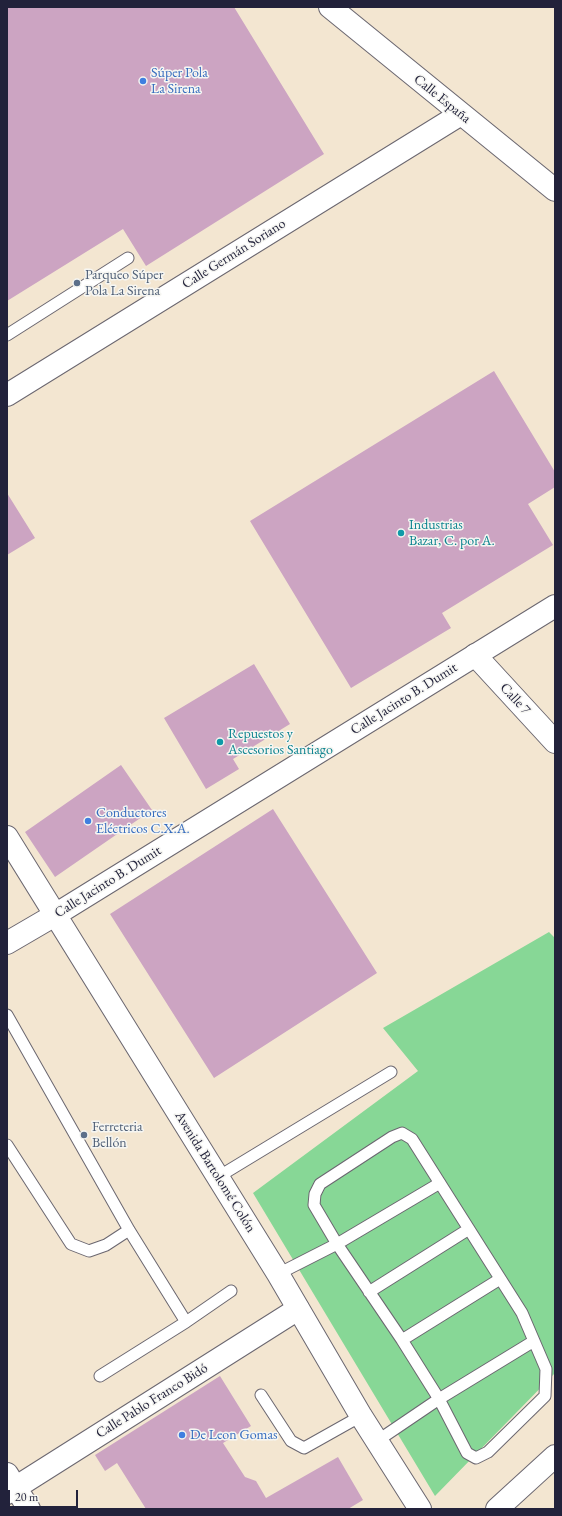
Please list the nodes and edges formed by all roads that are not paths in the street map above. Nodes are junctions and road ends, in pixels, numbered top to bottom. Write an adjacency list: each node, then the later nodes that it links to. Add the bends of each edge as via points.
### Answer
1 (330, 7): 2 (street, Calle España)
2 (461, 114): 3 (street, Calle España); 6 (street, Calle Germán Soriano)
3 (555, 190)
4 (128, 258): 5 (lane)
5 (7, 335)
6 (7, 395)
7 (555, 606): 8 (street, Calle Jacinto B. Dumit)
8 (475, 655): 9 (street, Calle 7); 11 (street, Calle Jacinto B. Dumit)
9 (555, 742)
10 (7, 836): 11 (street, Avenida Bartolomé Colón)
11 (55, 915): 12 (street, Calle Jacinto B. Dumit); 16 (street, Avenida Bartolomé Colón)
12 (7, 944)
13 (7, 1015): 19 (lane)
14 (391, 1072): 16 (lane)
15 (7, 1145): 19 (lane, via 70,1244 89,1251 106,1245)
16 (218, 1177): 21 (street, Avenida Bartolomé Colón)
17 (440, 1183): 18 (lane); 20 (lane); 20 (lane, via 412,1139 402,1133 392,1137 320,1184 315,1194 314,1205)
18 (469, 1229): 22 (lane); 24 (lane)
19 (129, 1230): 26 (lane)
20 (337, 1244): 21 (lane); 24 (lane)
21 (278, 1274): 25 (street, Avenida Bartolomé Colón)
22 (500, 1278): 27 (lane); 28 (lane, via 522,1313)
23 (231, 1291): 26 (lane)
24 (369, 1292): 27 (lane)
25 (298, 1309): 32 (street, Avenida Bartolomé Colón); 35 (street, Calle Pablo Franco Bidó)
26 (186, 1322): 29 (lane)
27 (402, 1340): 31 (lane)
28 (534, 1341): 31 (lane); 31 (lane, via 546,1369 545,1396 488,1452 476,1458 467,1453)
29 (100, 1376)
30 (261, 1395): 32 (lane, via 291,1441 304,1448)
31 (439, 1399): 33 (lane)
32 (360, 1416): 33 (street, Avenida Bartolomé Colón)
33 (377, 1441): 37 (street, Avenida Bartolomé Colón)
34 (555, 1456): 38 (street)
35 (10, 1485): 36 (street)
36 (28, 1509)
37 (420, 1509)
38 (498, 1509)

